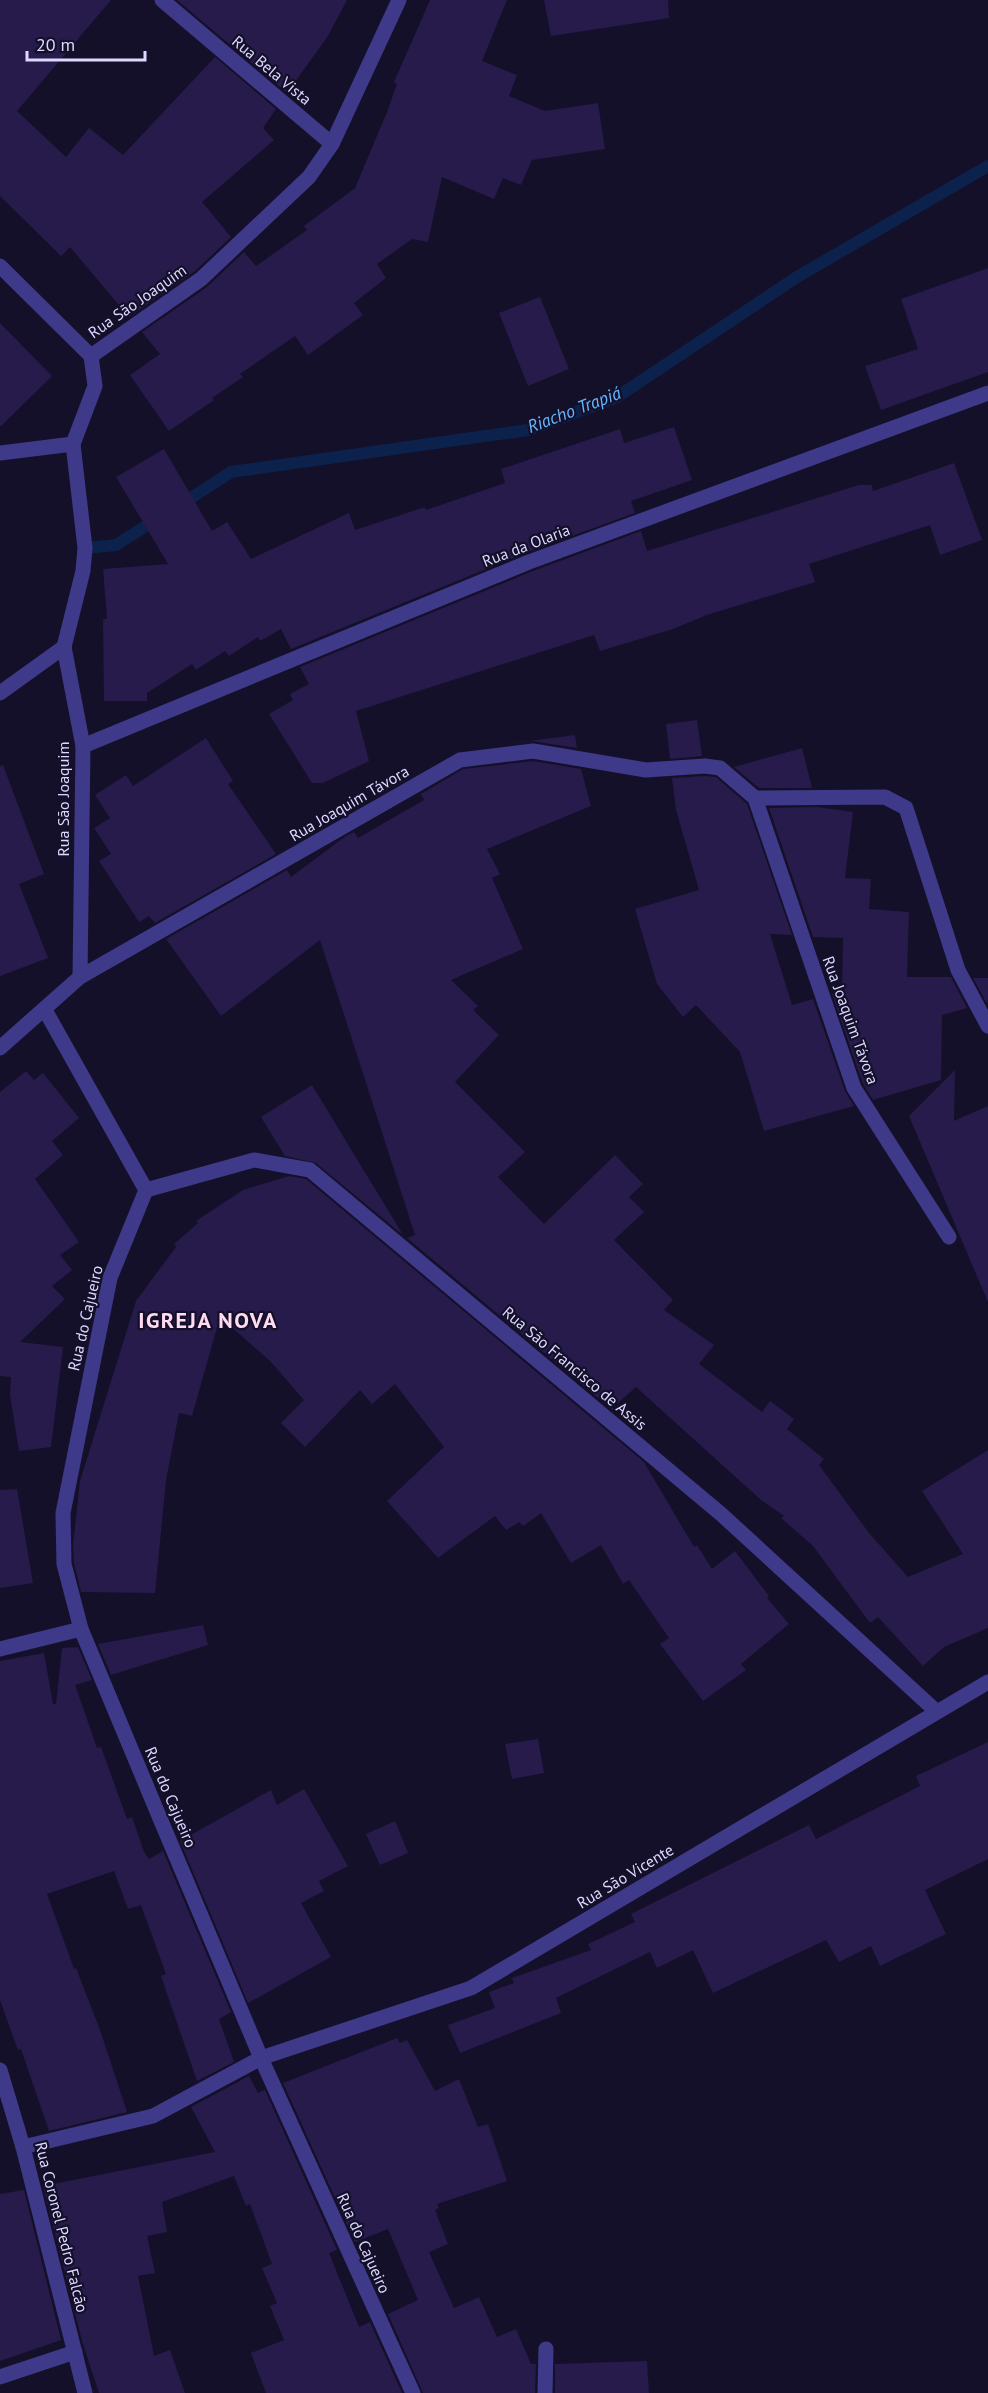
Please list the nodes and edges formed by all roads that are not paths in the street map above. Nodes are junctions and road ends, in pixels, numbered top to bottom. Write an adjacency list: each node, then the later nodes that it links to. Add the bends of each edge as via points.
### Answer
1 (162, 0): 3 (street, Rua Bela Vista)
2 (399, 0): 3 (street, Rua São Joaquim)
3 (332, 144): 5 (street, Rua São Joaquim, via 309,177 201,279)
4 (0, 266): 5 (street)
5 (91, 356): 7 (street, Rua São Joaquim, via 95,386)
6 (988, 393): 11 (street, Rua da Olaria, via 529,562)
7 (73, 444): 8 (street); 9 (street, Rua São Joaquim, via 86,548)
8 (0, 453)
9 (64, 647): 10 (street); 11 (street, Rua São Joaquim)
10 (0, 693)
11 (83, 746): 13 (street, Rua São Joaquim)
12 (755, 798): 13 (street, Rua Joaquim Távora, via 720,768 705,766 646,770 533,751 460,760); 15 (street, via 885,797 906,808 958,970); 18 (street, Rua Joaquim Távora, via 854,1088)
13 (80, 977): 14 (street, Rua Joaquim Távora)
14 (45, 1010): 16 (street, Rua Joaquim Távora); 17 (street)
15 (988, 1026)
16 (0, 1048)
17 (146, 1190): 19 (street, Rua do Cajueiro, via 110,1278 63,1513 64,1564); 22 (street, Rua São Francisco de Assis, via 254,1160 310,1170 721,1514)
18 (949, 1237)
19 (81, 1629): 20 (street); 23 (street, Rua do Cajueiro)
20 (0, 1649)
21 (988, 1682): 22 (street, Rua São Vicente)
22 (937, 1712): 23 (street, Rua São Vicente, via 471,1988)
23 (261, 2058): 25 (street, Rua São Vicente, via 153,2116); 30 (street, Rua do Cajueiro)
24 (0, 2070): 25 (street, Rua Coronel Pedro Falcão)
25 (23, 2147): 27 (street, Rua Coronel Pedro Falcão)
26 (546, 2349): 31 (street)
27 (75, 2352): 28 (street); 29 (street, Rua Coronel Pedro Falcão)
28 (0, 2377)
29 (85, 2393)
30 (413, 2393)
31 (545, 2393)

